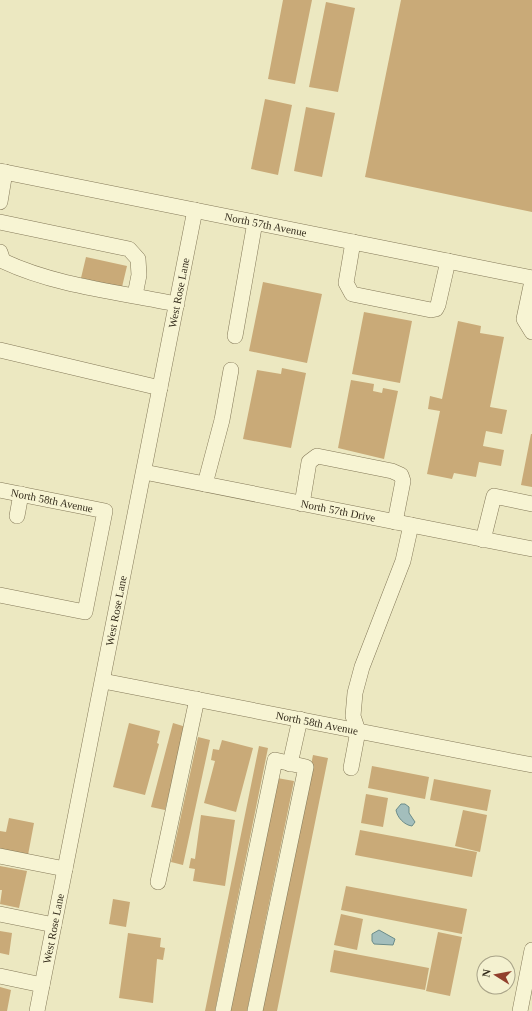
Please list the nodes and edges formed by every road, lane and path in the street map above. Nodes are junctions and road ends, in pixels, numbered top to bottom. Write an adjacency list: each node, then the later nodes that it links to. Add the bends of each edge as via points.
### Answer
1 (2, 172): 2 (street); 3 (street, North 57th Avenue)
2 (0, 202)
3 (195, 210): 5 (street, North 57th Avenue); 11 (street, West Rose Lane)
4 (0, 222): 10 (street, via 129,249 138,258 139,275)
5 (256, 222): 6 (street, North 57th Avenue); 13 (street)
6 (353, 242): 8 (street, North 57th Avenue); 8 (street, via 346,283 352,294 360,296 436,309)
7 (0, 252): 10 (street, via 3,261 23,270)
8 (448, 261): 9 (street, North 57th Avenue)
9 (532, 279): 12 (street, via 524,320)
10 (135, 295): 11 (street)
11 (177, 304): 16 (street, West Rose Lane)
12 (532, 332)
13 (234, 336)
14 (0, 350): 16 (street)
15 (232, 370): 18 (street)
16 (160, 388): 17 (street, West Rose Lane)
17 (144, 472): 18 (street, North 57th Drive); 29 (street, West Rose Lane)
18 (205, 484): 21 (street, North 57th Drive)
19 (0, 490): 20 (street, North 58th Avenue)
20 (21, 494): 23 (street); 28 (street, North 58th Avenue, via 105,511 85,612)
21 (302, 504): 24 (street, North 57th Drive); 24 (street, via 310,462 317,456 401,475 403,482)
22 (532, 504): 26 (street, via 494,496)
23 (17, 516)
24 (395, 522): 25 (street, North 57th Drive)
25 (411, 525): 26 (street, North 57th Drive); 32 (street, via 403,561 362,667 355,693 353,716)
26 (483, 540): 27 (street, North 57th Drive)
27 (532, 549)
28 (0, 596)
29 (102, 681): 30 (street, North 58th Avenue); 37 (street, West Rose Lane)
30 (197, 699): 31 (street, North 58th Avenue); 38 (street)
31 (300, 719): 32 (street, North 58th Avenue); 33 (street)
32 (358, 731): 34 (street, North 58th Avenue); 35 (street)
33 (290, 764): 45 (street, via 275,760); 46 (street, via 306,767)
34 (532, 765)
35 (350, 768)
36 (0, 856): 37 (street)
37 (65, 869): 40 (street, West Rose Lane)
38 (158, 882)
39 (0, 914): 40 (street)
40 (54, 926): 43 (street, West Rose Lane)
41 (532, 950): 47 (street)
42 (0, 976): 43 (street)
43 (42, 985): 44 (street, West Rose Lane)
44 (37, 1011)
45 (223, 1011)
46 (255, 1011)
47 (520, 1011)

